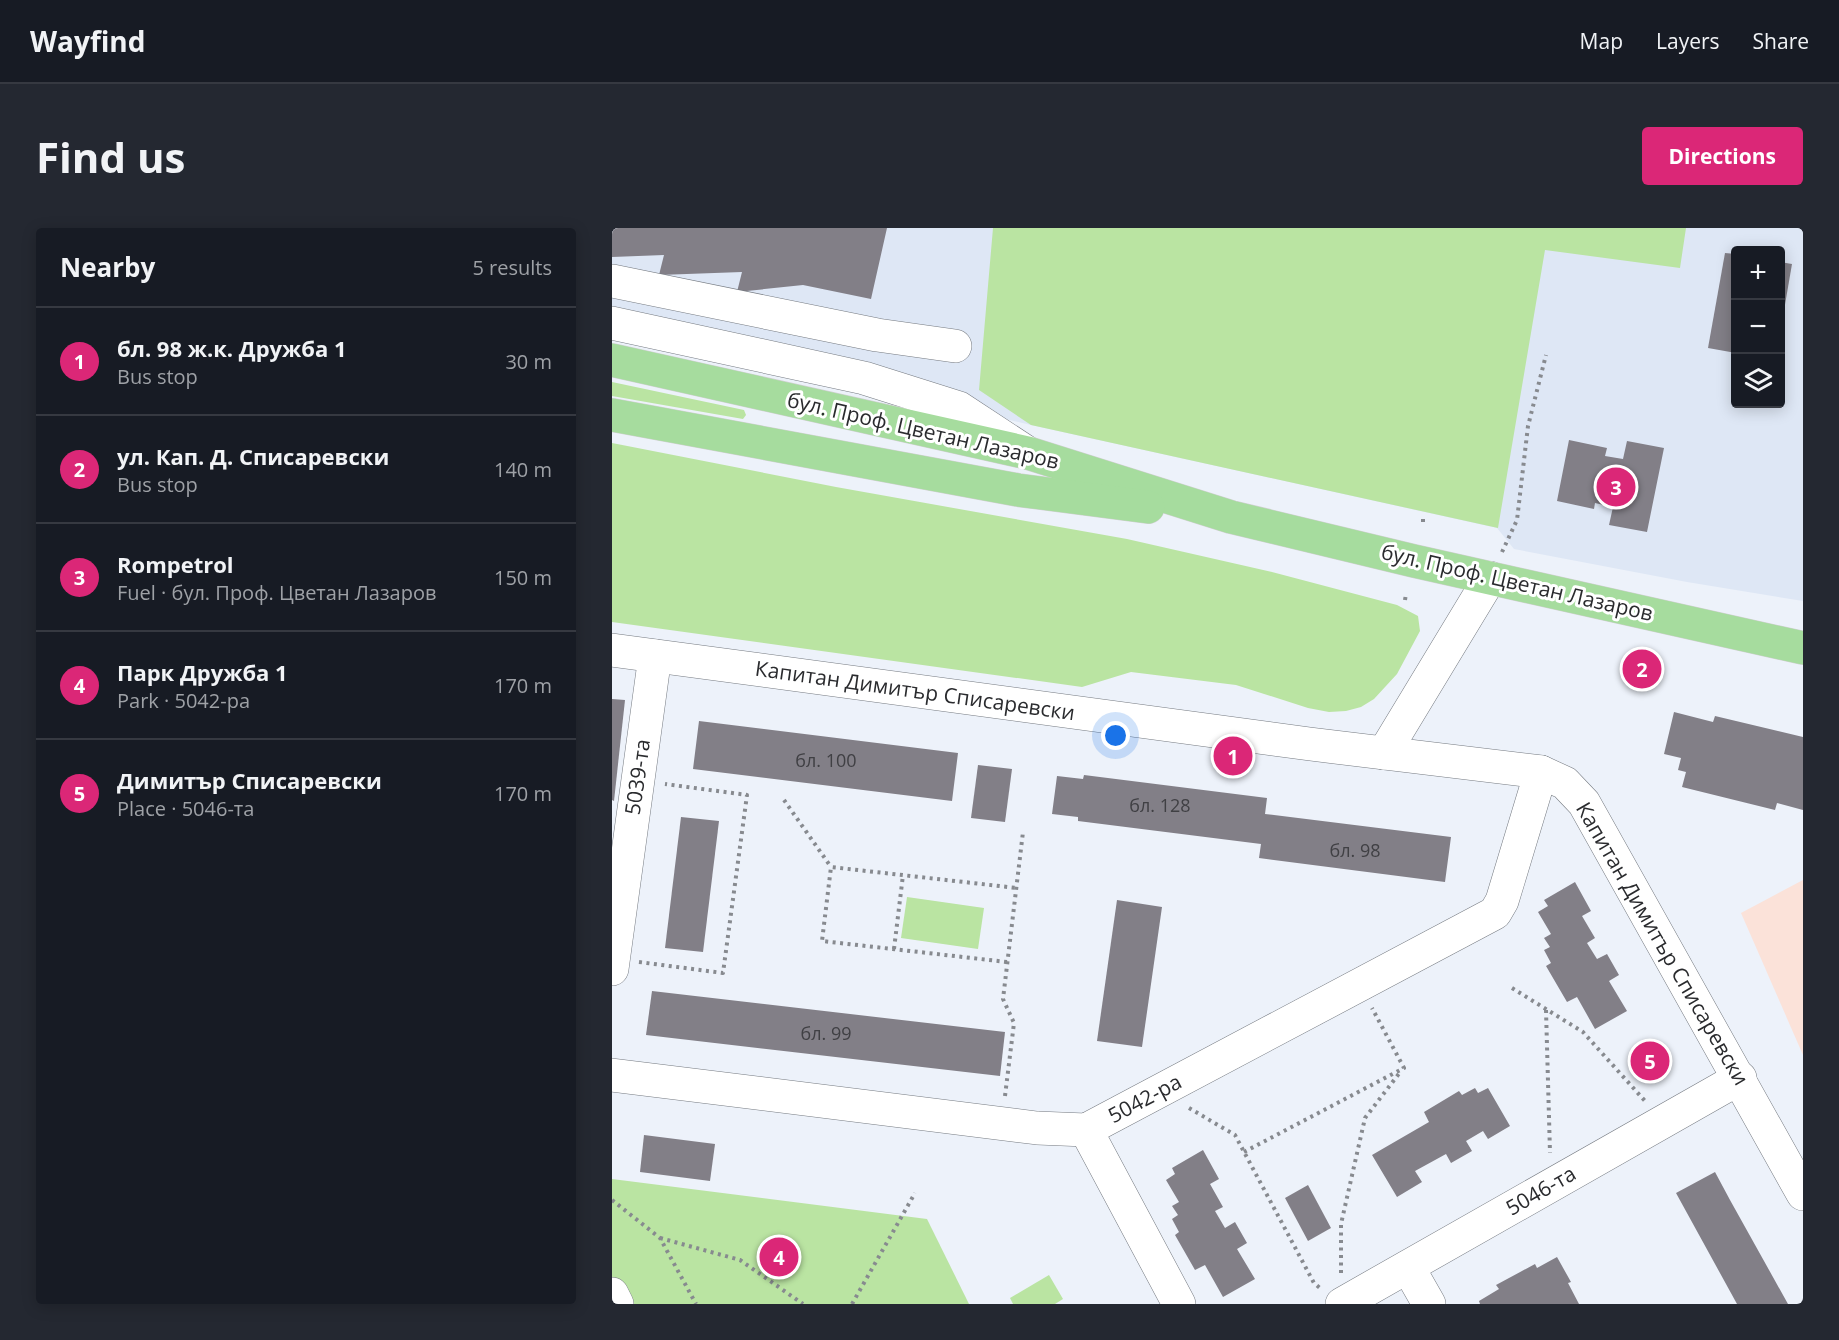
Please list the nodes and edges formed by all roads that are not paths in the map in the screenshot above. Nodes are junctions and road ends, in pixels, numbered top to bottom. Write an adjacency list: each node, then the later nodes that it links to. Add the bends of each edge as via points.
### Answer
1 (612, 281): 3 (street)
2 (612, 323): 6 (street)
3 (878, 335): 4 (street); 6 (street)
4 (955, 346)
5 (612, 360): 8 (main road, бул. Проф. Цветан Лазаров)
6 (864, 378): 8 (street, via 959,408)
7 (612, 415): 9 (main road, бул. Проф. Цветан Лазаров, via 1018,490)
8 (1028, 453): 9 (main road, бул. Проф. Цветан Лазаров)
9 (1231, 517): 10 (main road, бул. Проф. Цветан Лазаров)
10 (1490, 578): 11 (main road, бул. Проф. Цветан Лазаров); 14 (street)
11 (1803, 648)
12 (612, 650): 13 (street, Капитан Димитър Списаревски)
13 (655, 656): 14 (street, Капитан Димитър Списаревски); 16 (street, 5039-та)
14 (1384, 753): 15 (street, Капитан Димитър Списаревски)
15 (1541, 772): 18 (street, Капитан Димитър Списаревски, via 1564,783 1584,803); 19 (street, 5042-ра, via 1495,913)
16 (613, 964)
17 (612, 1075): 19 (street, 5042-ра, via 1002,1124)
18 (1740, 1078): 20 (street, Капитан Димитър Списаревски); 21 (street, 5046-та)
19 (1086, 1130): 25 (street)
20 (1803, 1194)
21 (1408, 1267): 22 (street, 5046-та); 26 (street)
22 (1335, 1292)
23 (612, 1294): 24 (street)
24 (617, 1304)
25 (1179, 1304)
26 (1429, 1304)

